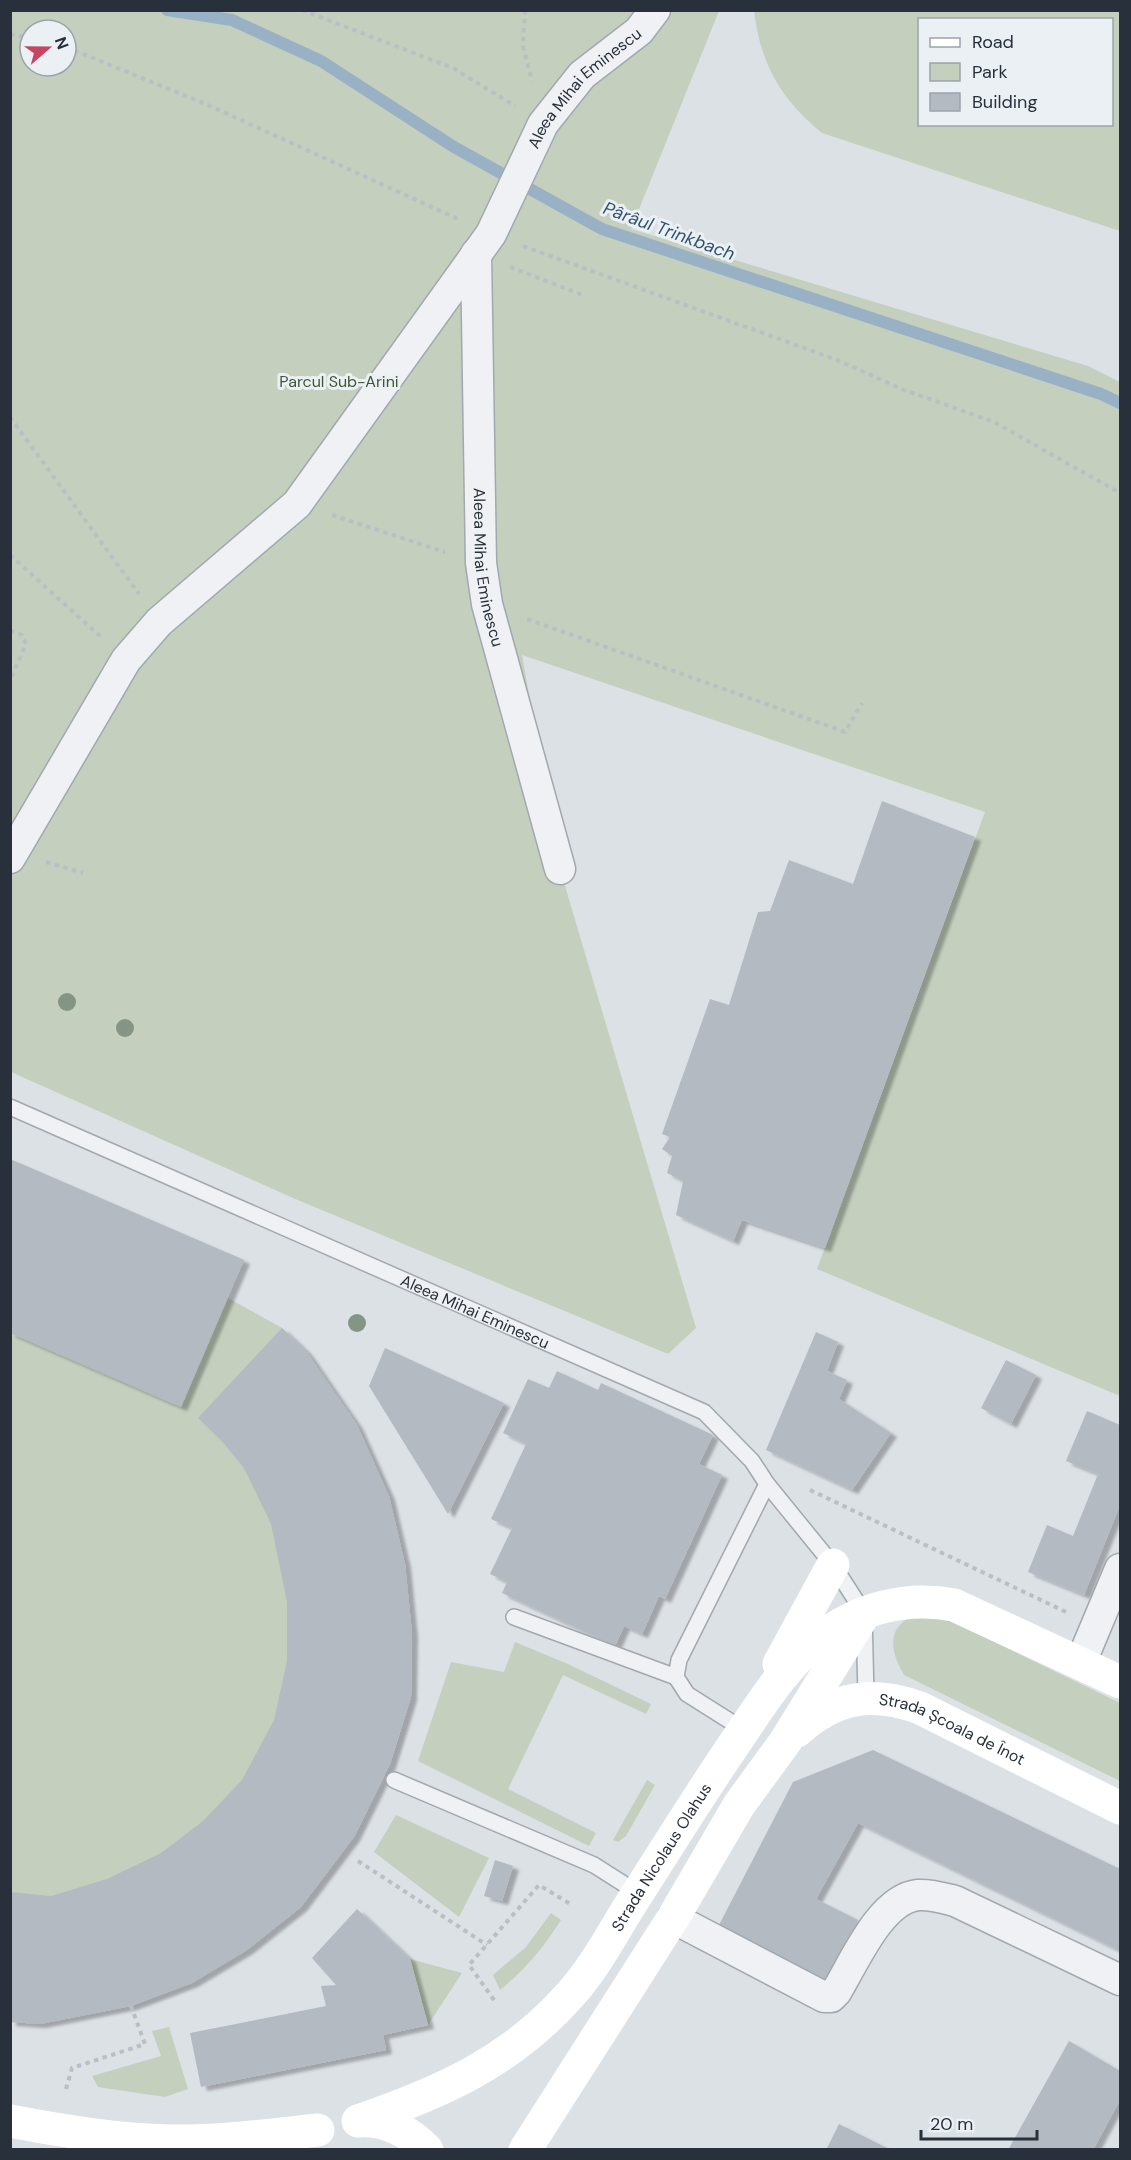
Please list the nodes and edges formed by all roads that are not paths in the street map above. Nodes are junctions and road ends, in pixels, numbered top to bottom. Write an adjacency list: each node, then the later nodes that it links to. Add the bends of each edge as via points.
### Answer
1 (655, 10): 2 (street, Aleea Mihai Eminescu, via 639,31 582,75 543,124)
2 (484, 244): 3 (street, via 297,504 159,622 126,660); 4 (street, Aleea Mihai Eminescu, via 481,563 487,604)
3 (10, 858)
4 (560, 869)
5 (10, 1107): 6 (lane, Aleea Mihai Eminescu, via 704,1412 752,1461)
6 (767, 1484): 7 (lane, Aleea Mihai Eminescu); 12 (lane, via 679,1660)
7 (833, 1565): 9 (lane, Aleea Mihai Eminescu); 15 (street)
8 (1120, 1569): 11 (street)
9 (864, 1613): 11 (street, Strada Nicolaus Olahus, via 910,1601 954,1605); 14 (lane); 15 (street, Strada Nicolaus Olahus, via 819,1639 793,1663); 16 (street)
10 (514, 1617): 12 (lane)
11 (1081, 1662): 13 (street)
12 (676, 1677): 15 (lane, via 687,1694)
13 (1120, 1682)
14 (866, 1697): 16 (street, Strada Școala de Înot, via 842,1702 813,1717); 18 (street, Strada Școala de Înot, via 894,1699 920,1708)
15 (744, 1730): 19 (street, Strada Nicolaus Olahus)
16 (785, 1742): 20 (street, via 739,1805)
17 (394, 1780): 19 (lane, via 594,1865)
18 (1120, 1808)
19 (638, 1893): 22 (street, Strada Nicolaus Olahus, via 585,1976 548,2019 512,2049 430,2096)
20 (673, 1918): 21 (street, via 824,1997 831,1997 877,1923 896,1903 916,1895 934,1895 955,1900); 27 (street)
21 (1120, 1980)
22 (361, 2120): 24 (street); 26 (street, via 403,2131)
23 (10, 2121): 24 (street, via 72,2132 170,2141)
24 (318, 2130): 25 (street)
25 (292, 2150)
26 (427, 2150)
27 (525, 2150)

